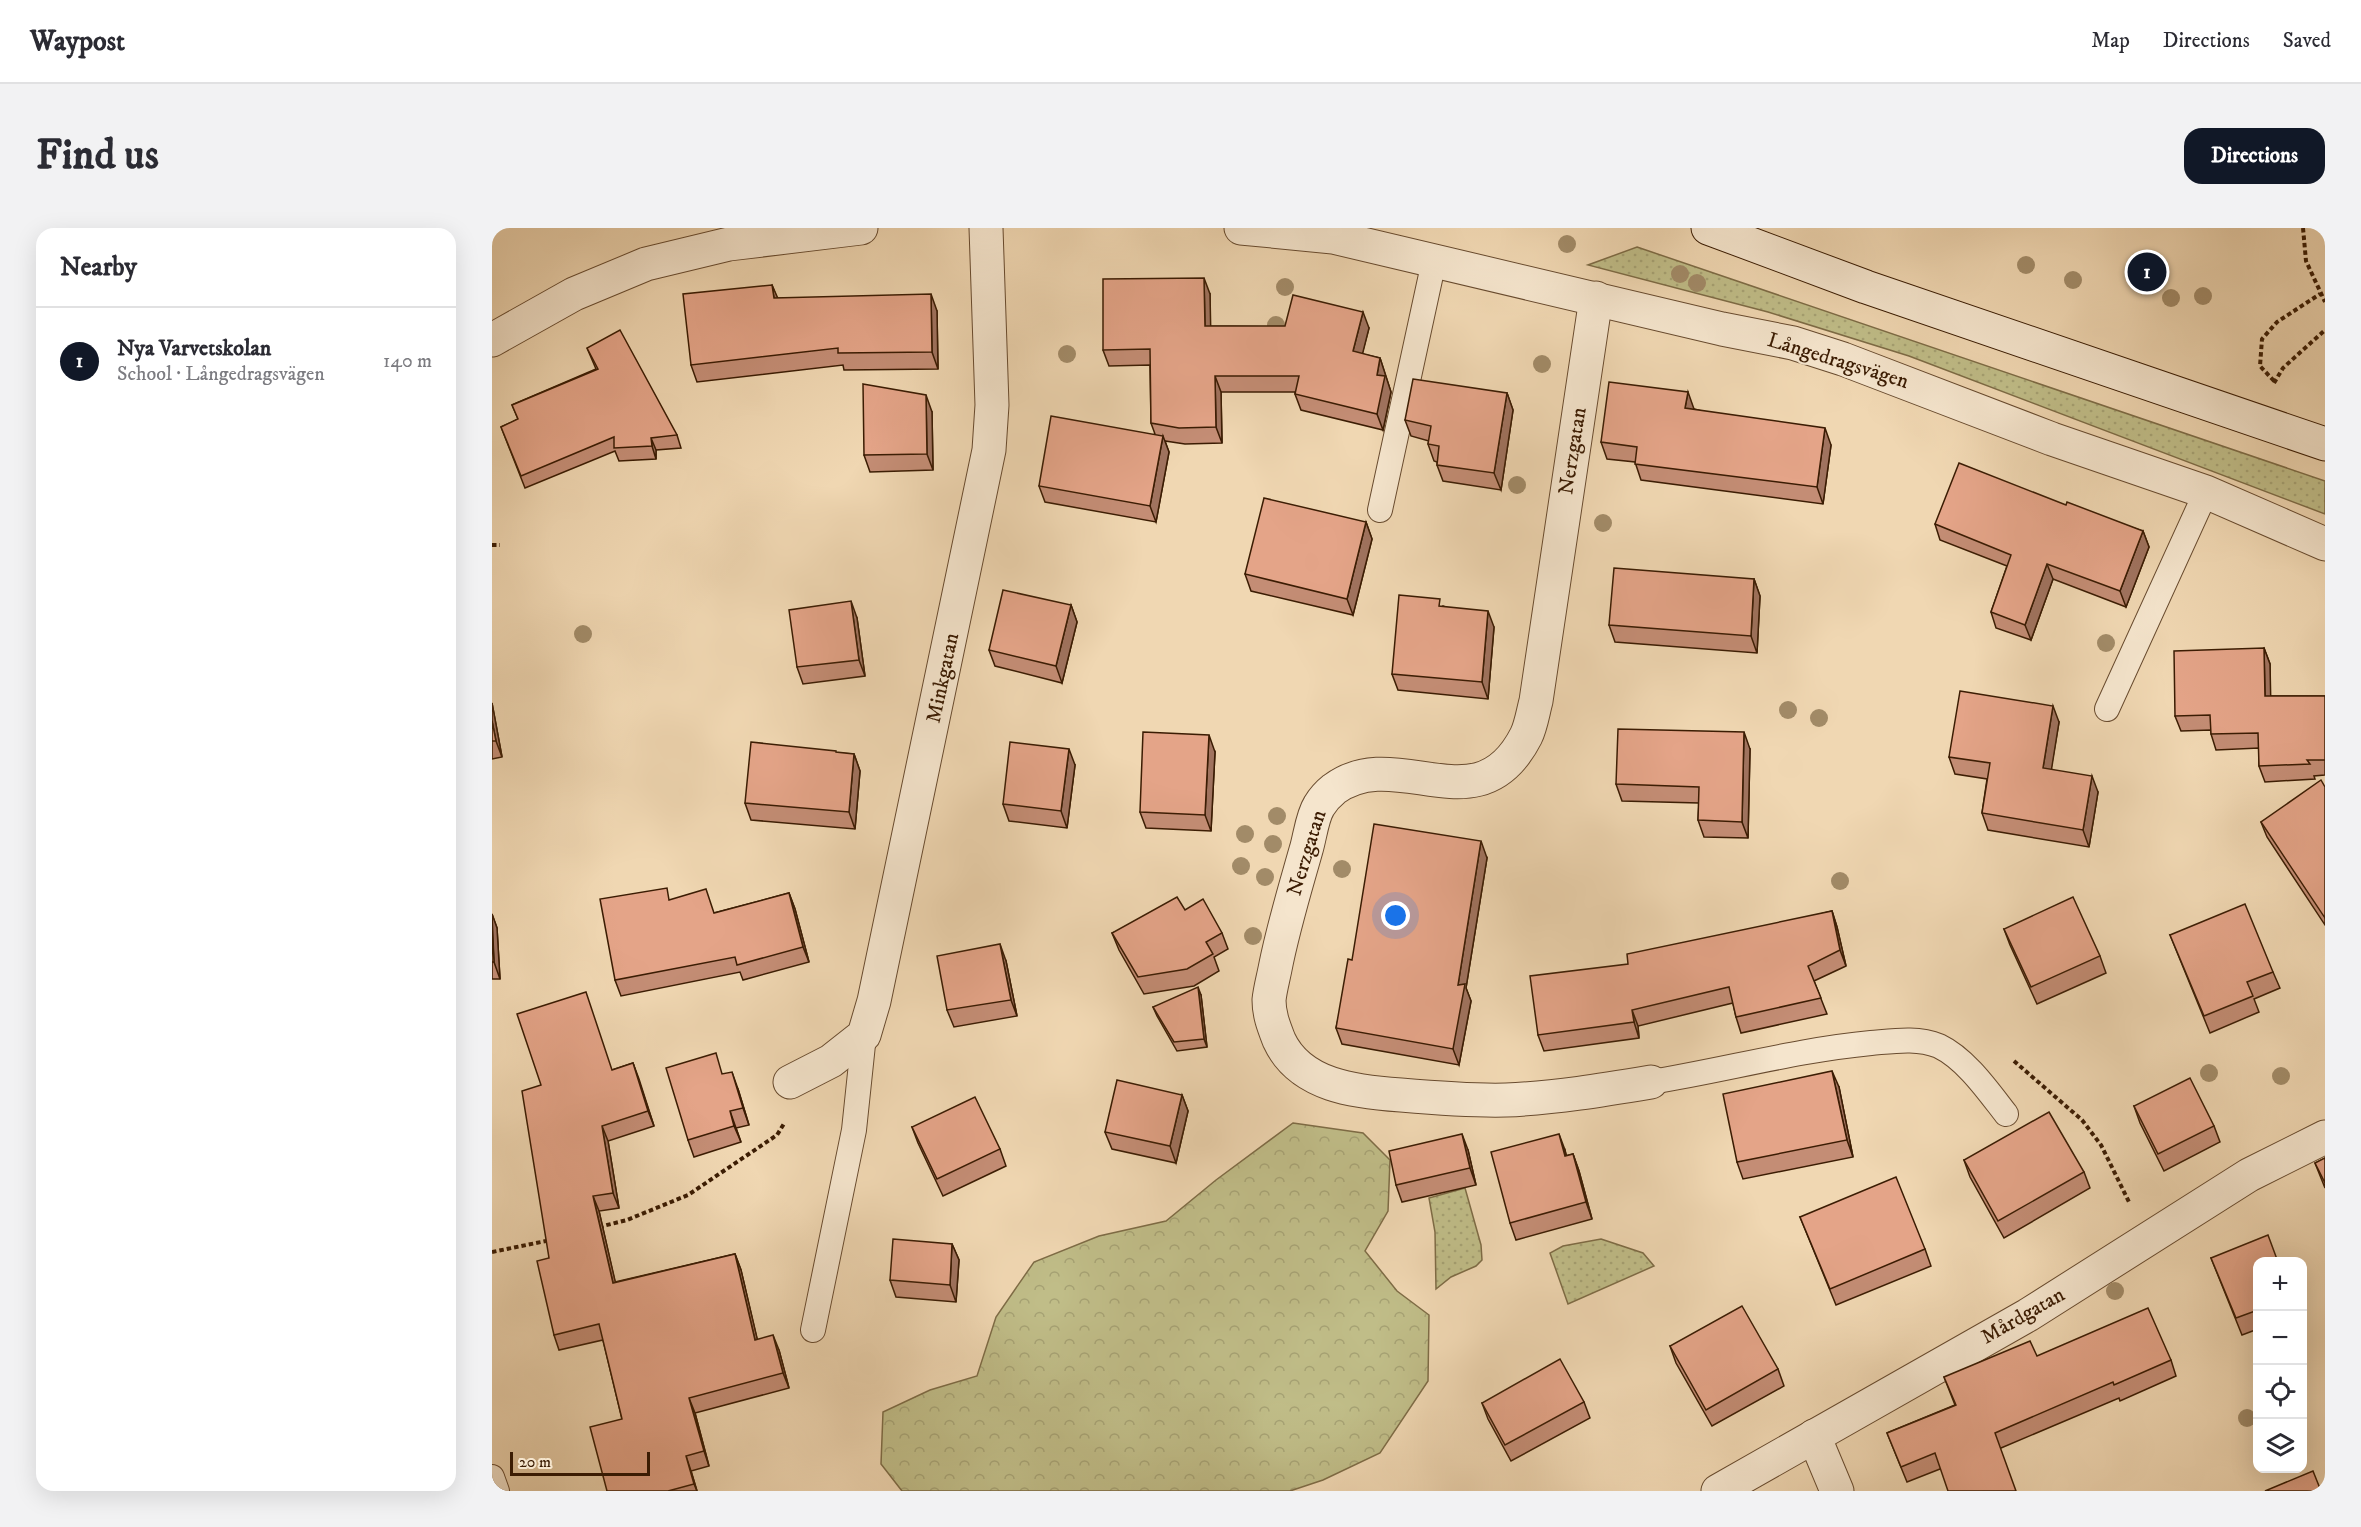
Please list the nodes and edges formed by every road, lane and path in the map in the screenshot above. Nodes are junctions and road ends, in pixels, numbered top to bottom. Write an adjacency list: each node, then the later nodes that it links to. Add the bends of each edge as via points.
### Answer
1 (861, 228): 6 (street)
2 (986, 228): 23 (street, Minkgatan, via 992,405 989,450 879,980)
3 (1241, 228): 7 (street, Långedragsvägen)
4 (1708, 228): 16 (street)
5 (2303, 228): 9 (path, via 2306,261)
6 (804, 231): 13 (street, via 646,264 574,294)
7 (1335, 233): 8 (street, Långedragsvägen)
8 (1434, 261): 10 (street, Långedragsvägen); 18 (lane)
9 (2320, 294): 11 (path); 15 (path, via 2277,322 2262,339 2260,366)
10 (1596, 298): 17 (street, Långedragsvägen, via 1792,343 1843,359); 25 (street, Nerzgatan, via 1536,701 1527,735 1501,769 1481,780 1459,783 1378,773 1334,789 1318,807 1281,940 1269,1000 1274,1028 1294,1062 1309,1075 1345,1089 1505,1100)
11 (2325, 302)
12 (2325, 330): 14 (path)
13 (492, 340)
14 (2283, 368)
15 (2274, 382)
16 (2325, 444)
17 (2206, 492): 19 (street, Långedragsvägen); 22 (lane)
18 (1380, 510)
19 (2325, 544)
20 (492, 545): 21 (path)
21 (500, 545)
22 (2107, 709)
23 (864, 1035): 24 (street, via 831,1061); 33 (lane, via 854,1130)
24 (790, 1082): 30 (path, via 785,1121 777,1136 688,1195)
25 (1651, 1082): 26 (lane, via 1823,1047 1916,1040 1940,1047 1976,1074)
26 (2006, 1114)
27 (2082, 1120): 29 (path, via 2101,1145)
28 (2325, 1137): 34 (street, Mårdgatan, via 2249,1175 2028,1315)
29 (2125, 1192)
30 (596, 1228)
31 (561, 1238): 32 (path)
32 (492, 1252)
33 (813, 1330)
34 (1814, 1436): 37 (street, Mårdgatan); 38 (street)
35 (492, 1477): 36 (lane)
36 (497, 1491)
37 (1718, 1491)
38 (1837, 1491)

